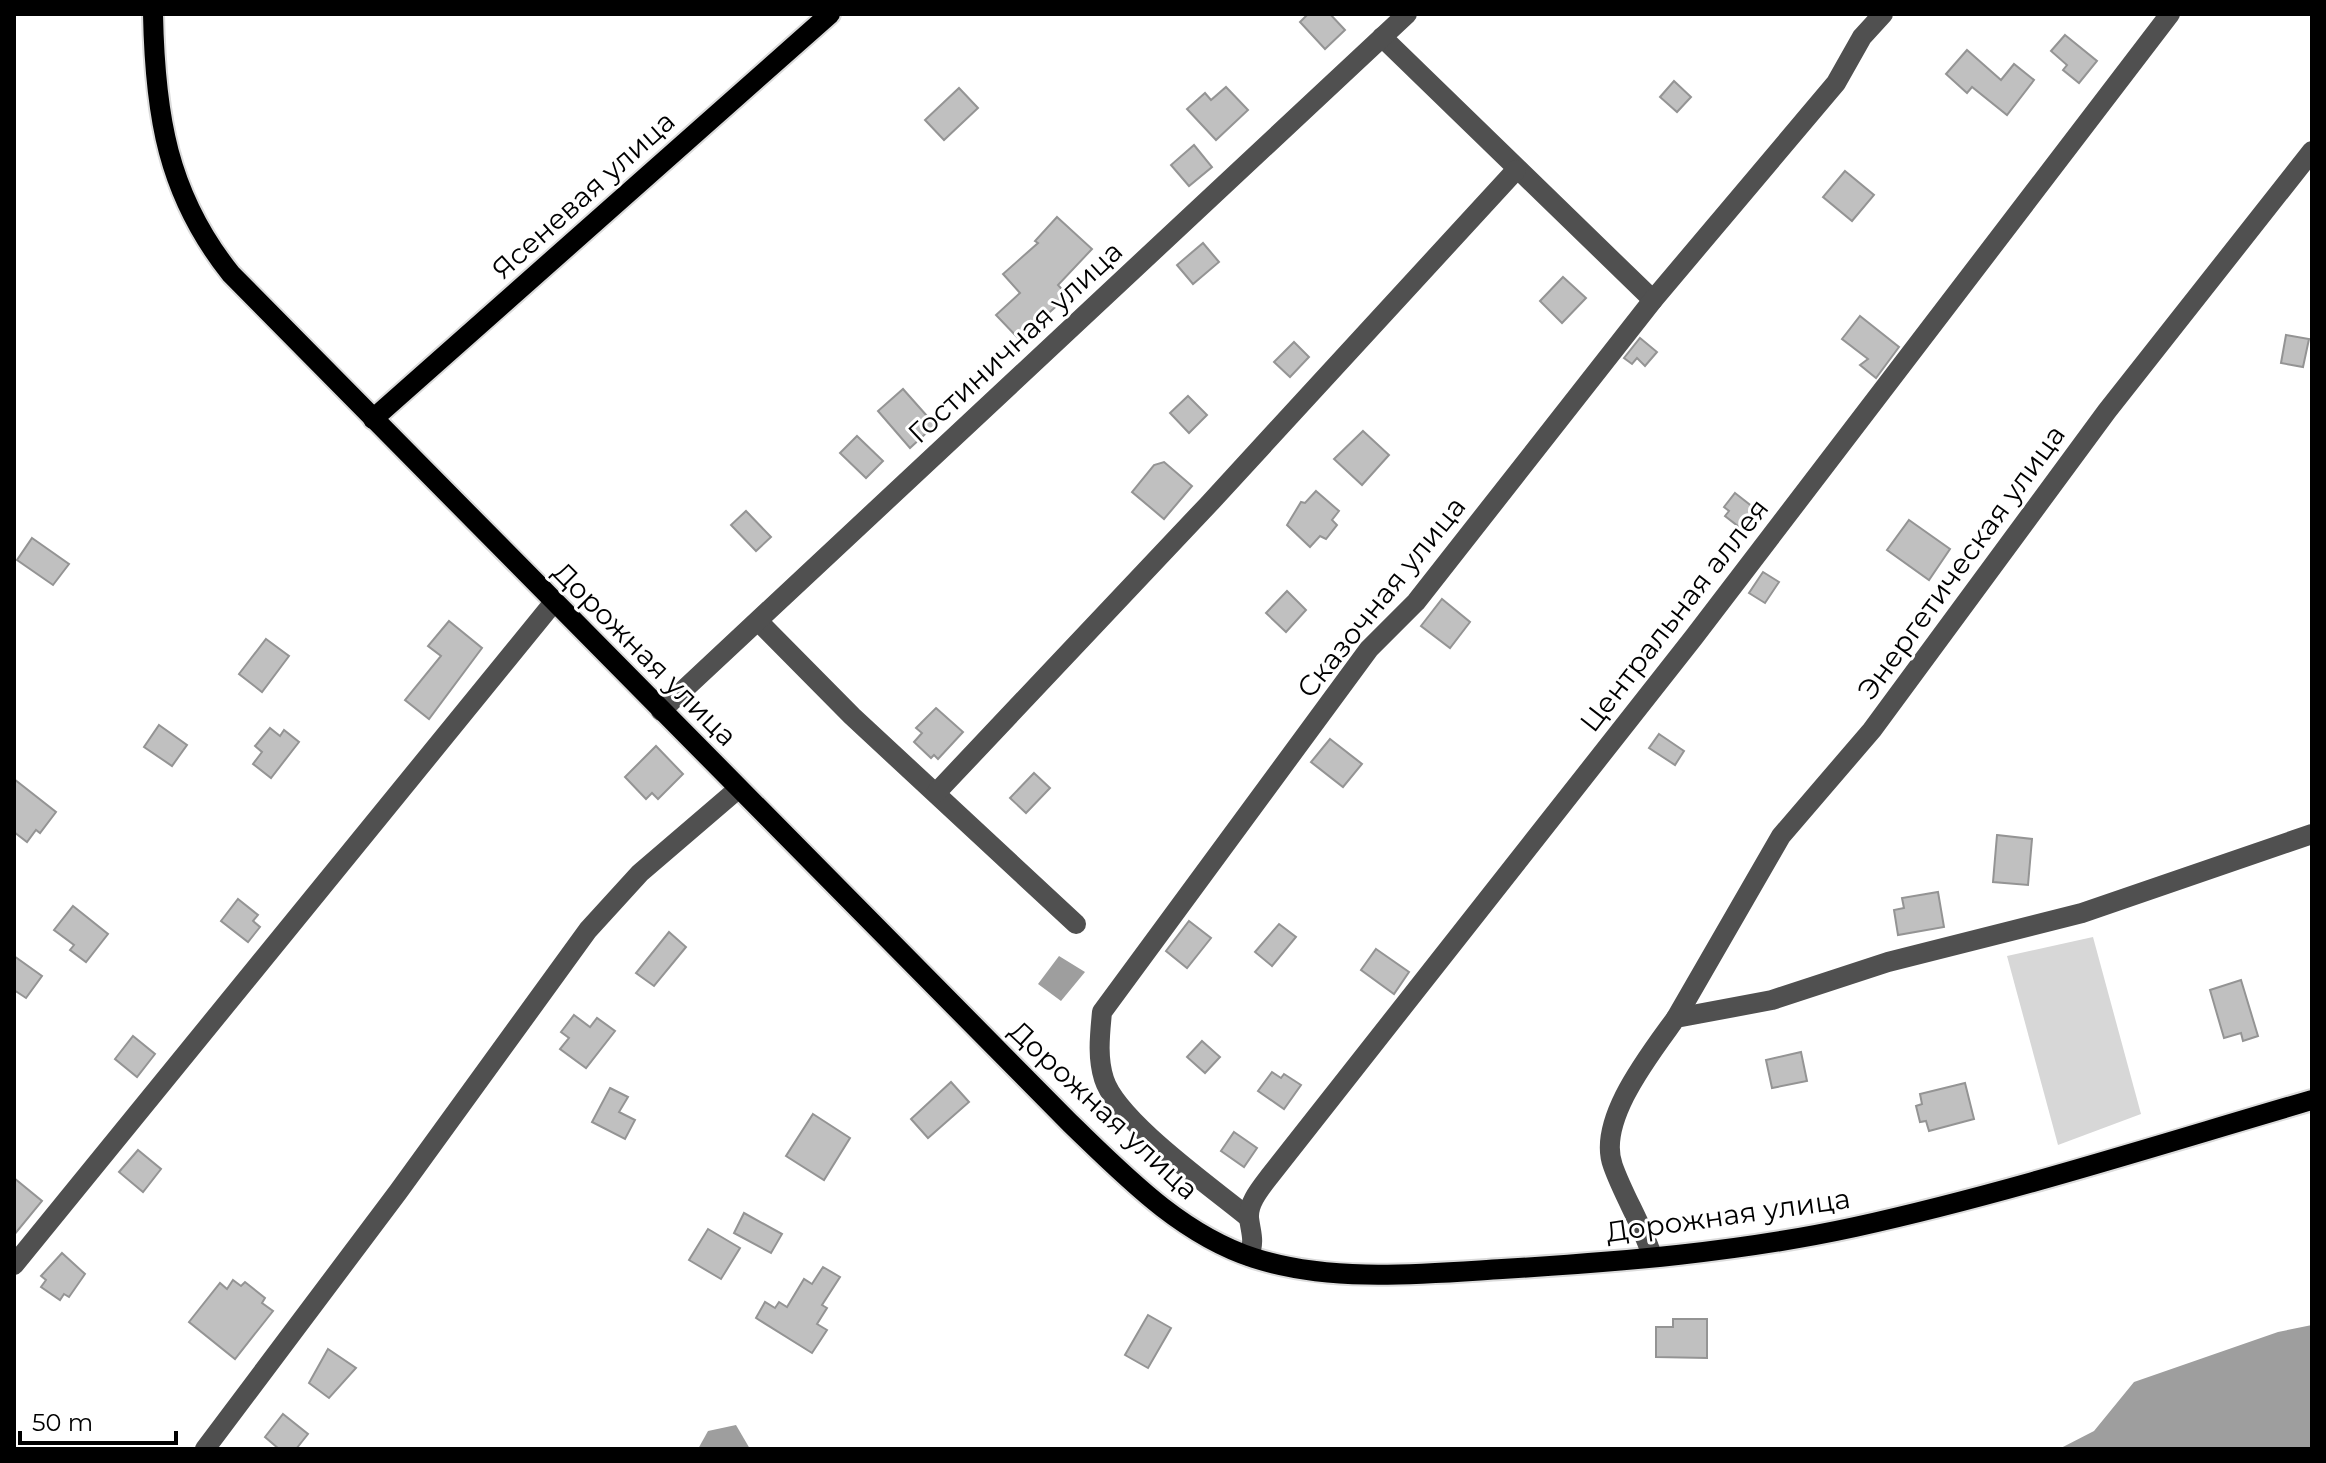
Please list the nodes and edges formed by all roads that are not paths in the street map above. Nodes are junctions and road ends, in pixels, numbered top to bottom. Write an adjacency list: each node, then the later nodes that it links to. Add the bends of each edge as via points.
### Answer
1 (153, 14): 10 (main road, Дорожная улица, via 168,153 192,218 231,274)
2 (830, 14): 10 (main road, Ясеневая улица)
3 (1407, 14): 6 (street, Гостиничная улица)
4 (1883, 14): 9 (street, Сказочная улица, via 1862,37 1836,83)
5 (2170, 14): 20 (street, Центральная аллея, via 1704,624 1269,1177 1250,1206)
6 (1382, 37): 8 (street); 12 (street, Гостиничная улица)
7 (2312, 151): 18 (street, Энергетическая улица, via 2107,411 1872,730 1781,836)
8 (1516, 170): 9 (street); 15 (street)
9 (1653, 300): 20 (street, Сказочная улица, via 1416,602 1369,649 1102,1012 1099,1049 1104,1081 1129,1117)
10 (373, 419): 11 (main road, Дорожная улица)
11 (554, 602): 13 (main road, Дорожная улица); 23 (street)
12 (758, 621): 13 (street, Гостиничная улица); 15 (street)
13 (661, 711): 14 (main road, Дорожная улица)
14 (738, 789): 21 (main road, Дорожная улица, via 1132,1182 1190,1227); 24 (street, via 640,873 588,930)
15 (936, 793): 17 (street)
16 (2312, 834): 18 (street, via 2082,913 1888,962 1772,1000)
17 (1076, 924)
18 (1676, 1018): 22 (street, Энергетическая улица, via 1625,1093 1609,1147 1612,1166)
19 (2312, 1100): 22 (main road, Дорожная улица, via 1853,1228)
20 (1249, 1218): 21 (street, Центральная аллея, via 1255,1235)
21 (1249, 1256): 22 (main road, Дорожная улица, via 1314,1271 1392,1273)
22 (1652, 1256)
23 (14, 1265)
24 (205, 1449)

